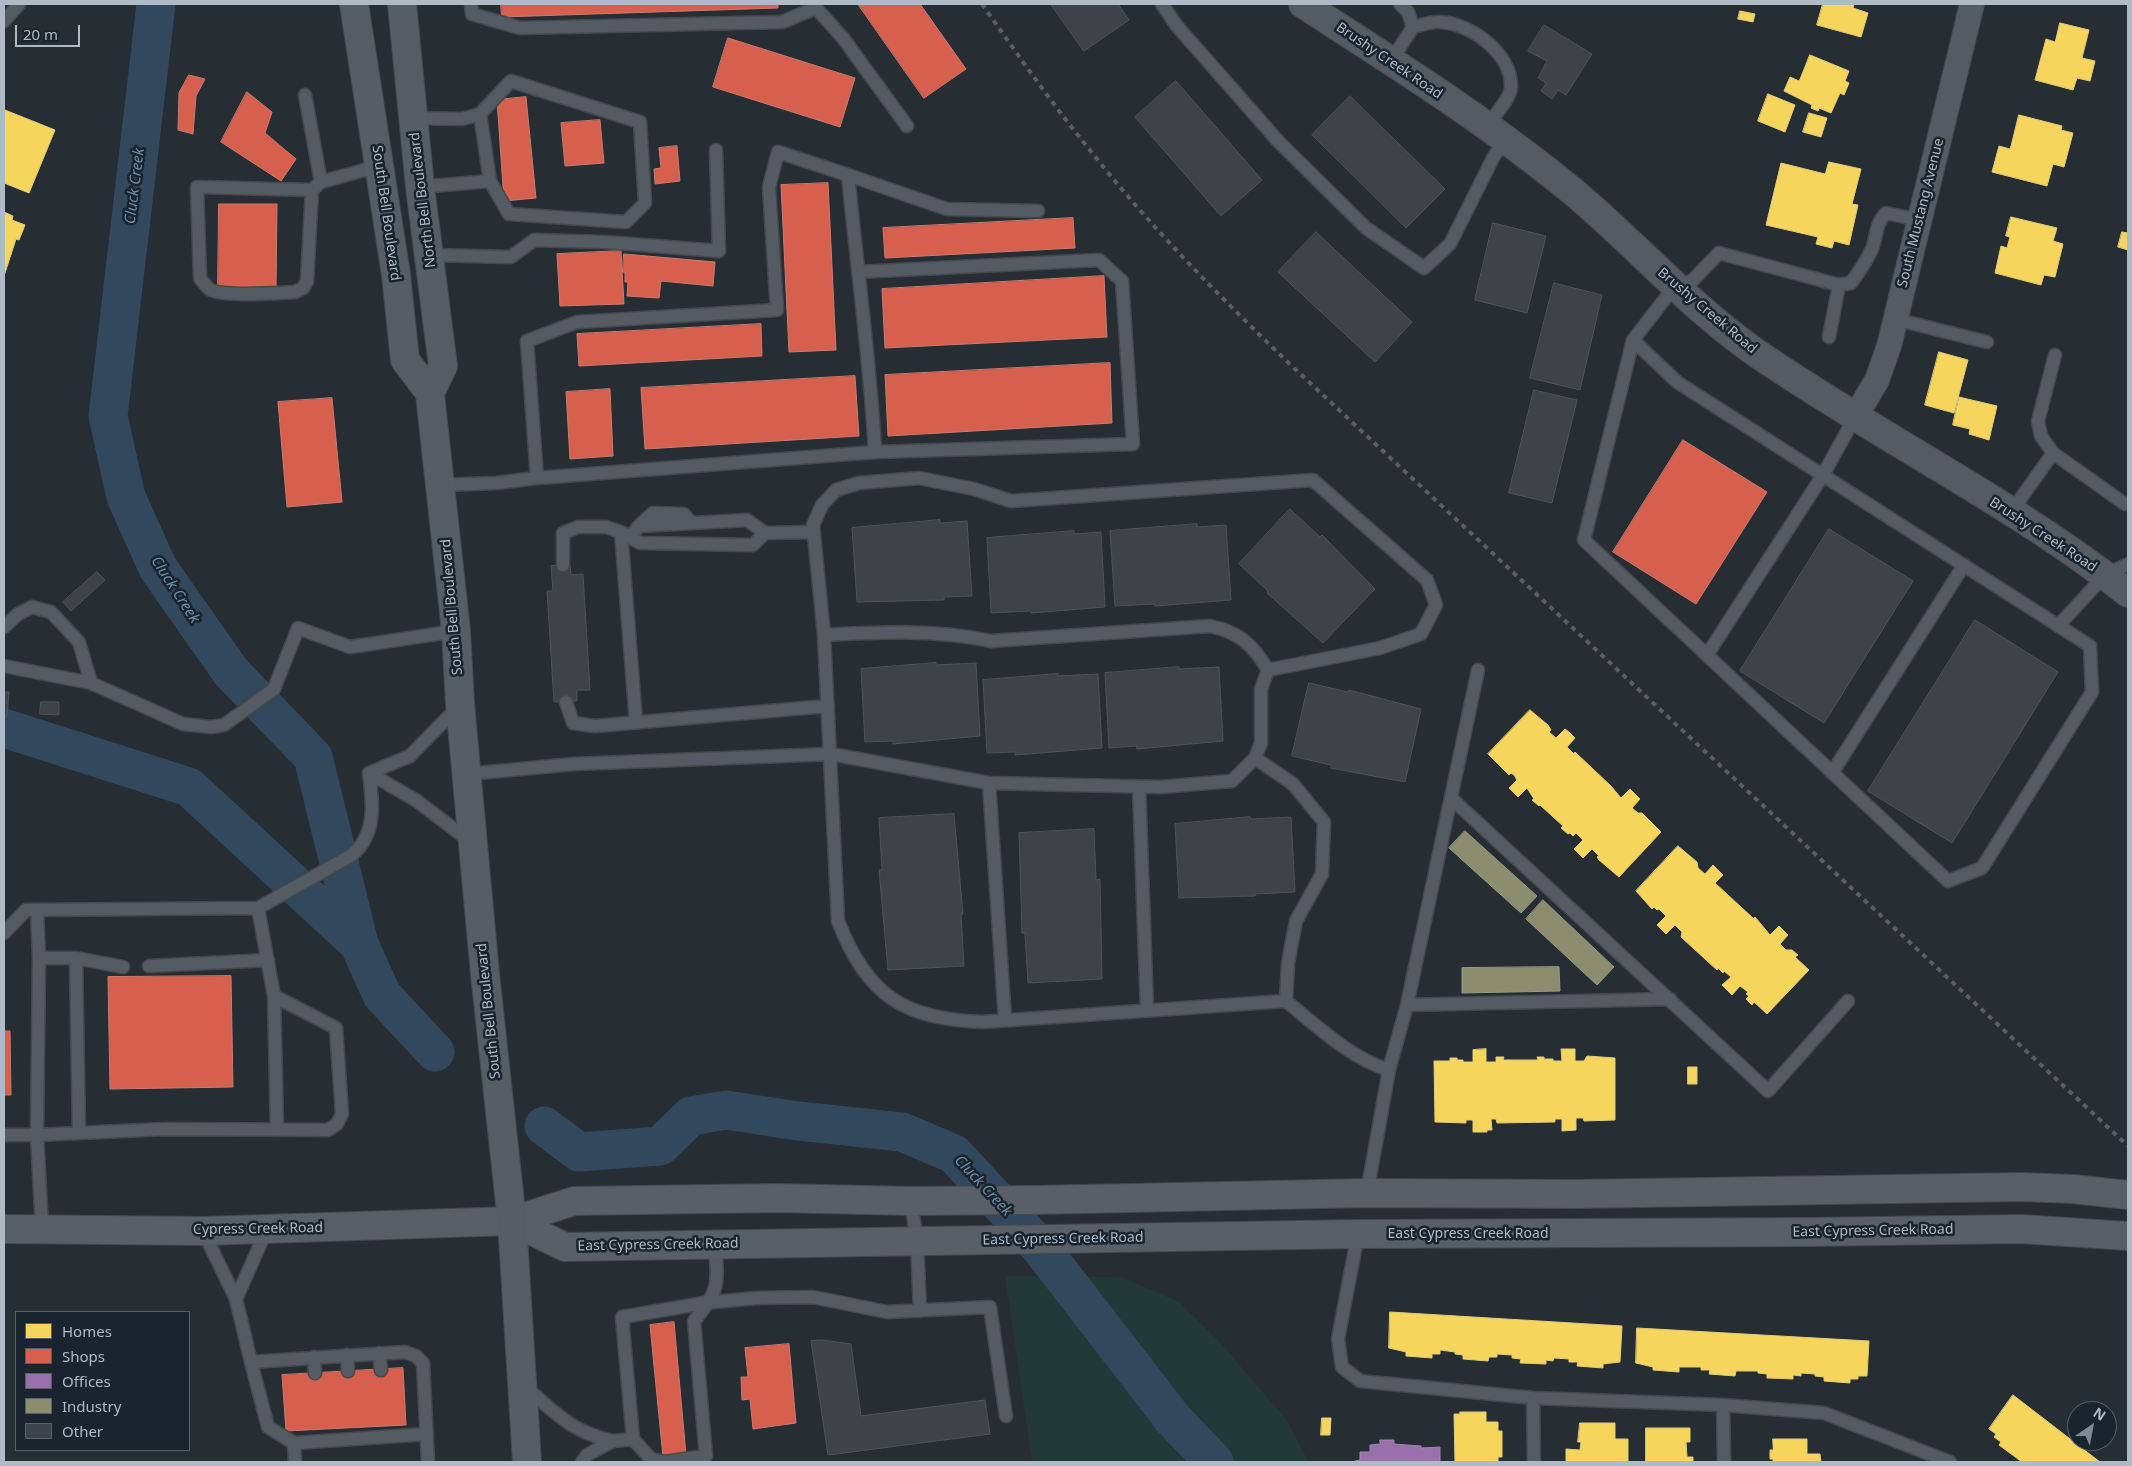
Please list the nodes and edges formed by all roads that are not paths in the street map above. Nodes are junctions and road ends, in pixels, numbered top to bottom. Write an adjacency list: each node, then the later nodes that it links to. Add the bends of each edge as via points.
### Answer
1 (19, 4): 10 (lane)
2 (354, 4): 19 (main road, South Bell Boulevard)
3 (402, 4): 15 (main road, North Bell Boulevard)
4 (471, 4): 9 (lane, via 472,14 520,28 782,22)
5 (1162, 4): 17 (lane, via 1176,25 1278,141 1366,228 1424,268 1450,244 1493,158)
6 (1303, 4): 12 (street, Brushy Creek Road)
7 (1400, 4): 11 (lane, via 1408,12)
8 (1972, 4): 25 (street, South Mustang Avenue)
9 (814, 6): 16 (lane, via 843,38)
10 (4, 21)
11 (1413, 27): 12 (lane); 17 (lane, via 1439,21 1462,26 1498,52 1511,87)
12 (1391, 61): 17 (street, Brushy Creek Road)
13 (305, 95): 22 (lane)
14 (480, 114): 15 (lane, via 462,119); 21 (lane); 21 (lane, via 512,81 640,122 645,204 626,222 510,214)
15 (414, 118): 23 (main road, North Bell Boulevard)
16 (907, 126)
17 (1496, 132): 28 (street, Brushy Creek Road, via 1574,192)
18 (716, 150): 26 (lane, via 719,251 534,240 510,258)
19 (379, 166): 22 (lane); 35 (main road, South Bell Boulevard, via 405,360)
20 (848, 175): 24 (lane, via 947,209); 27 (lane); 40 (lane, via 778,152 769,187 777,310 577,322 527,341)
21 (490, 182): 23 (lane)
22 (316, 186): 22 (lane, via 308,281 303,288 295,292 211,290 200,278 197,187)
23 (420, 187): 26 (main road, North Bell Boulevard)
24 (1038, 211)
25 (1919, 220): 29 (lane, via 1886,213 1879,220 1873,247 1862,269 1851,283); 30 (street, South Mustang Avenue)
26 (429, 255): 35 (main road, North Bell Boulevard, via 444,366)
27 (858, 272): 37 (lane, via 871,376); 37 (lane, via 1099,260 1122,281 1132,444)
28 (1675, 286): 29 (lane, via 1692,281 1719,253); 32 (lane); 36 (street, Brushy Creek Road, via 1754,351)
29 (1839, 286): 31 (lane)
30 (1895, 319): 33 (lane); 36 (street, South Mustang Avenue, via 1877,380)
31 (1829, 337)
32 (1633, 340): 39 (lane, via 1677,382); 55 (lane, via 1584,540)
33 (1987, 342)
34 (2055, 354): 38 (lane, via 2038,421 2041,436)
35 (430, 393): 41 (main road, South Bell Boulevard)
36 (1855, 417): 39 (lane); 43 (street, Brushy Creek Road)
37 (875, 452): 40 (lane)
38 (2053, 453): 42 (lane); 43 (lane)
39 (1823, 475): 48 (lane); 55 (lane)
40 (537, 478): 41 (lane)
41 (440, 485): 53 (main road, South Bell Boulevard)
42 (2125, 504)
43 (2010, 512): 49 (street, Brushy Creek Road)
44 (631, 531): 46 (lane, via 746,520); 46 (lane, via 640,543 753,545); 47 (lane, via 578,527 562,533); 63 (lane)
45 (814, 532): 46 (lane); 54 (lane); 57 (lane, via 822,505 836,490 859,483 920,478 974,489 1011,501 1313,480 1427,580 1436,605 1421,634 1380,648)
46 (765, 533)
47 (563, 565)
48 (1964, 565): 51 (lane); 67 (lane)
49 (2116, 569): 50 (street, Brushy Creek Road); 51 (lane)
50 (2128, 593)
51 (2058, 626): 67 (lane, via 2090,646 2092,692 1982,868 1948,881)
52 (4, 627): 59 (lane, via 32,607 51,612 79,642)
53 (456, 631): 59 (lane, via 350,647 298,628 274,688 224,725 211,727 184,724); 61 (main road, South Bell Boulevard)
54 (824, 635): 57 (lane, via 930,632 991,641 1210,626 1244,638 1257,650); 62 (lane)
55 (1706, 655): 67 (lane)
56 (4, 666): 59 (lane)
57 (1268, 670): 65 (lane, via 1261,689 1261,744)
58 (1478, 670): 71 (lane)
59 (91, 682)
60 (566, 702): 63 (lane, via 572,724 595,726)
61 (460, 704): 66 (lane, via 410,756); 68 (main road, South Bell Boulevard)
62 (828, 706): 63 (lane); 64 (lane)
63 (636, 722)
64 (831, 754): 68 (lane, via 574,764); 69 (lane); 87 (lane, via 838,920 854,957 896,1003 938,1018 982,1022)
65 (1254, 758): 70 (lane, via 1232,781); 83 (lane, via 1293,784 1324,822 1322,874 1296,922 1288,963)
66 (369, 773): 72 (lane, via 417,801); 73 (lane, via 372,798 370,826 361,847)
67 (1832, 773)
68 (467, 774): 72 (main road, South Bell Boulevard)
69 (989, 784): 70 (lane); 87 (lane)
70 (1139, 787): 86 (lane)
71 (1451, 798): 82 (lane); 85 (lane)
72 (473, 843): 96 (main road, South Bell Boulevard)
73 (258, 908): 74 (lane); 78 (lane)
74 (37, 910): 75 (lane, via 26,910); 76 (lane)
75 (4, 933)
76 (39, 958): 77 (lane); 92 (lane)
77 (76, 958): 80 (lane); 90 (lane)
78 (268, 960): 79 (lane); 81 (lane)
79 (149, 966)
80 (123, 967)
81 (274, 996): 89 (lane); 89 (lane, via 336,1028 342,1114 337,1124 328,1130)
82 (1670, 999): 84 (lane, via 1768,1091); 85 (lane)
83 (1286, 1001): 86 (lane); 88 (lane, via 1340,1043 1374,1065)
84 (1848, 1001)
85 (1407, 1005): 88 (lane)
86 (1147, 1010): 87 (lane)
87 (1005, 1020)
88 (1389, 1070): 93 (lane)
89 (277, 1130): 90 (lane, via 165,1129)
90 (79, 1133): 92 (lane)
91 (4, 1135): 92 (lane)
92 (37, 1135): 97 (lane)
93 (1367, 1193): 94 (main road, via 1576,1194 2022,1187); 95 (main road); 101 (main road)
94 (2128, 1196)
95 (911, 1201): 96 (main road, via 776,1198 574,1201); 103 (lane)
96 (512, 1221): 99 (main road, Cypress Creek Road); 104 (main road, East Cypress Creek Road, via 566,1247); 115 (main road, South Bell Boulevard)
97 (42, 1228): 98 (main road, Cypress Creek Road); 100 (main road, Cypress Creek Road)
98 (4, 1229)
99 (267, 1229): 100 (main road, Cypress Creek Road); 105 (lane)
100 (203, 1231): 105 (lane)
101 (1358, 1234): 102 (main road, East Cypress Creek Road, via 2021,1229); 103 (main road, East Cypress Creek Road); 116 (lane, via 1338,1338 1342,1367 1360,1381)
102 (2128, 1236)
103 (917, 1242): 104 (main road, East Cypress Creek Road); 107 (lane)
104 (715, 1245): 106 (lane, via 717,1287)
105 (236, 1299): 111 (lane)
106 (708, 1303): 107 (lane, via 812,1297 887,1312); 120 (lane, via 622,1317); 120 (lane, via 694,1321 706,1456 665,1462 651,1459)
107 (920, 1311): 118 (lane, via 990,1307)
108 (379, 1353): 109 (lane); 112 (lane); 119 (lane, via 405,1352 416,1356 422,1363)
109 (347, 1355): 110 (lane); 113 (lane)
110 (314, 1357): 111 (lane); 114 (lane)
111 (251, 1362): 122 (lane, via 268,1427)
112 (381, 1370)
113 (348, 1372)
114 (315, 1374)
115 (522, 1384): 121 (lane, via 567,1423 588,1435); 125 (main road, South Bell Boulevard)
116 (1533, 1398): 117 (lane); 127 (lane)
117 (1723, 1406): 128 (lane); 129 (lane, via 1824,1413)
118 (1006, 1416)
119 (427, 1434): 122 (lane, via 386,1432 321,1436); 124 (lane)
120 (632, 1439): 121 (lane)
121 (613, 1441): 126 (lane)
122 (294, 1443): 123 (lane)
123 (296, 1462)
124 (428, 1462)
125 (527, 1462)
126 (582, 1462)
127 (1534, 1462)
128 (1724, 1462)
129 (1950, 1462)

